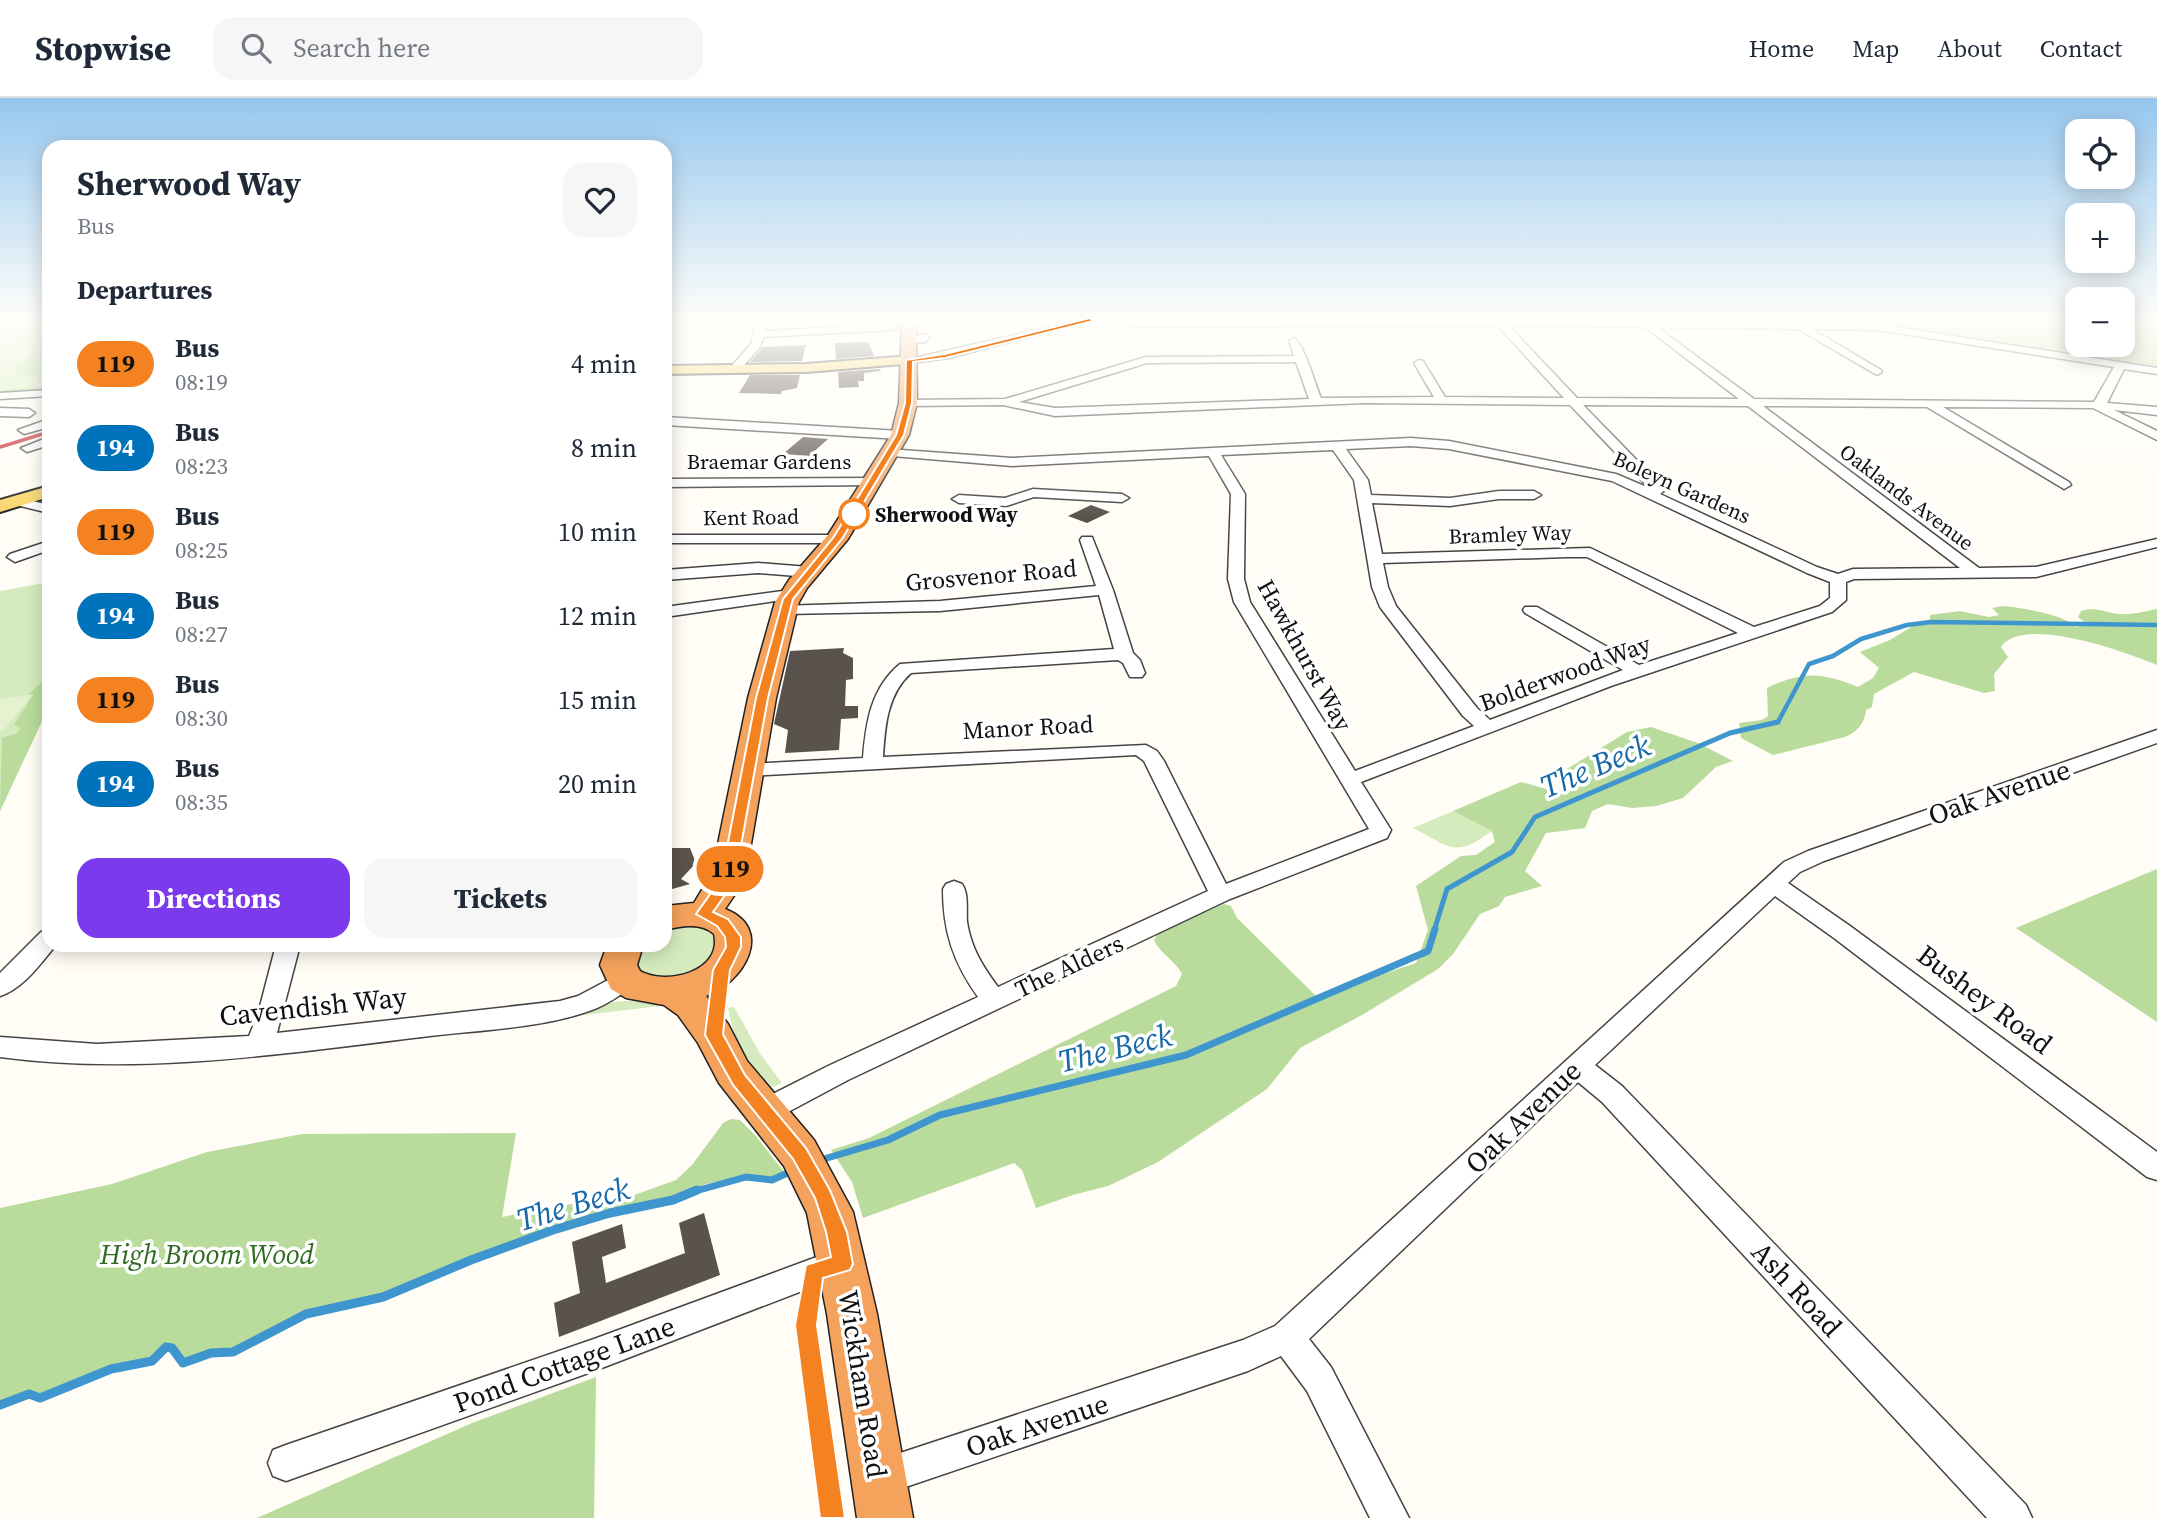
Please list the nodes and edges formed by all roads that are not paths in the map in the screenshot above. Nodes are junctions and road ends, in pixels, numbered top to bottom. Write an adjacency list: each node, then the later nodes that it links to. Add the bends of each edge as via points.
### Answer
1 (910, 386): 13 (highway)
2 (1059, 386): 12 (street)
3 (1311, 386): 10 (street)
4 (1433, 386): 11 (street)
5 (1559, 386): 14 (street)
6 (1729, 386): 15 (street, Oaklands Avenue)
7 (2108, 386): 17 (street)
8 (42, 394): 9 (street)
9 (3, 398)
10 (1316, 401): 11 (street); 12 (street, via 1058,412)
11 (1442, 401): 14 (street)
12 (1007, 402): 13 (street)
13 (908, 403): 26 (highway)
14 (1574, 403): 15 (street); 31 (street)
15 (1751, 403): 16 (street); 53 (street, Oaklands Avenue)
16 (1929, 404): 17 (street); 35 (street)
17 (2097, 405): 19 (street); 24 (street)
18 (26, 410): 20 (street)
19 (2157, 411)
20 (0, 412)
21 (672, 422): 26 (street)
22 (42, 425): 23 (street)
23 (24, 430)
24 (2157, 436)
25 (42, 443): 28 (street)
26 (896, 443): 30 (street, via 995,461); 33 (highway)
27 (1337, 446): 29 (street); 32 (street, Boleyn Gardens, via 1420,442); 42 (street, via 1358,473)
28 (27, 448)
29 (1213, 452): 30 (street); 68 (street, Hawkhurst Way, via 1238,494 1236,579 1242,601)
30 (1056, 460): 37 (street)
31 (1643, 474): 32 (street); 39 (street)
32 (1616, 478): 39 (street, Boleyn Gardens)
33 (873, 482): 34 (street, Braemar Gardens); 46 (highway)
34 (672, 483)
35 (2064, 485)
36 (42, 493): 43 (main road)
37 (1064, 494): 40 (street); 41 (street, via 1028,493 1006,502)
38 (1534, 495): 42 (street, via 1450,502)
39 (1659, 496): 55 (street, Boleyn Gardens)
40 (1122, 498)
41 (959, 499)
42 (1366, 499): 51 (street)
43 (8, 503): 44 (street)
44 (42, 508)
45 (672, 539): 46 (street, Kent Road)
46 (837, 539): 52 (highway)
47 (1087, 540): 56 (street)
48 (2157, 543): 53 (street, via 2040,572)
49 (40, 551): 50 (street)
50 (15, 557)
51 (1375, 559): 60 (street, Bramley Way, via 1590,553); 64 (street, via 1382,594 1394,617 1470,712)
52 (809, 572): 54 (street, via 758,568); 57 (highway)
53 (1976, 573): 55 (street, via 1860,574)
54 (672, 574)
55 (1838, 579): 60 (street, Bolderwood Way, via 1838,600 1832,606)
56 (1105, 590): 57 (street, Grosvenor Road, via 940,606 867,608); 61 (street, Grosvenor Road)
57 (788, 602): 59 (street, Grosvenor Road); 67 (highway, via 762,698)
58 (1531, 610): 62 (street)
59 (672, 611)
60 (1752, 634): 62 (street, Bolderwood Way)
61 (1123, 654): 63 (street); 66 (street, via 906,668 880,707)
62 (1637, 671): 64 (street, Bolderwood Way)
63 (1136, 673)
64 (1488, 727): 68 (street, Bolderwood Way)
65 (2157, 736): 70 (street, Oak Avenue, via 1806,860)
66 (873, 762): 67 (street, Manor Road); 72 (street, Manor Road, via 1139,749 1153,760)
67 (750, 770): 73 (highway, via 729,873)
68 (1348, 779): 69 (street, Hawkhurst Way)
69 (1379, 833): 72 (street, The Alders)
70 (1773, 884): 85 (street, Oak Avenue); 87 (street, Bushey Road)
71 (954, 889): 81 (street, via 959,945)
72 (1222, 894): 81 (street, The Alders)
73 (704, 914): 74 (highway); 78 (highway, via 723,922 733,937 734,947)
74 (672, 916)
75 (42, 946): 79 (street)
76 (286, 952): 83 (street)
77 (625, 962): 80 (highway, via 643,990); 83 (street, Cavendish Way, via 586,1003 560,1010)
78 (722, 970): 80 (highway, via 698,985); 82 (highway)
79 (0, 987)
80 (673, 992): 82 (highway, Wickham Road, via 692,1005)
81 (994, 1000): 86 (street, The Alders)
82 (714, 1035): 86 (highway, Wickham Road, via 733,1072)
83 (259, 1045): 84 (street, Cavendish Way, via 109,1055)
84 (4, 1051)
85 (1577, 1066): 89 (street, Oak Avenue); 93 (street, Ash Road, via 1612,1094)
86 (765, 1111): 88 (highway, Wickham Road, via 807,1166 831,1212)
87 (2157, 1168)
88 (843, 1264): 90 (street, Pond Cottage Lane); 91 (highway, Wickham Road)
89 (1287, 1337): 91 (street, Oak Avenue); 92 (street, via 1319,1379)
90 (286, 1463)
91 (882, 1498)
92 (1390, 1518)
93 (2012, 1518)

